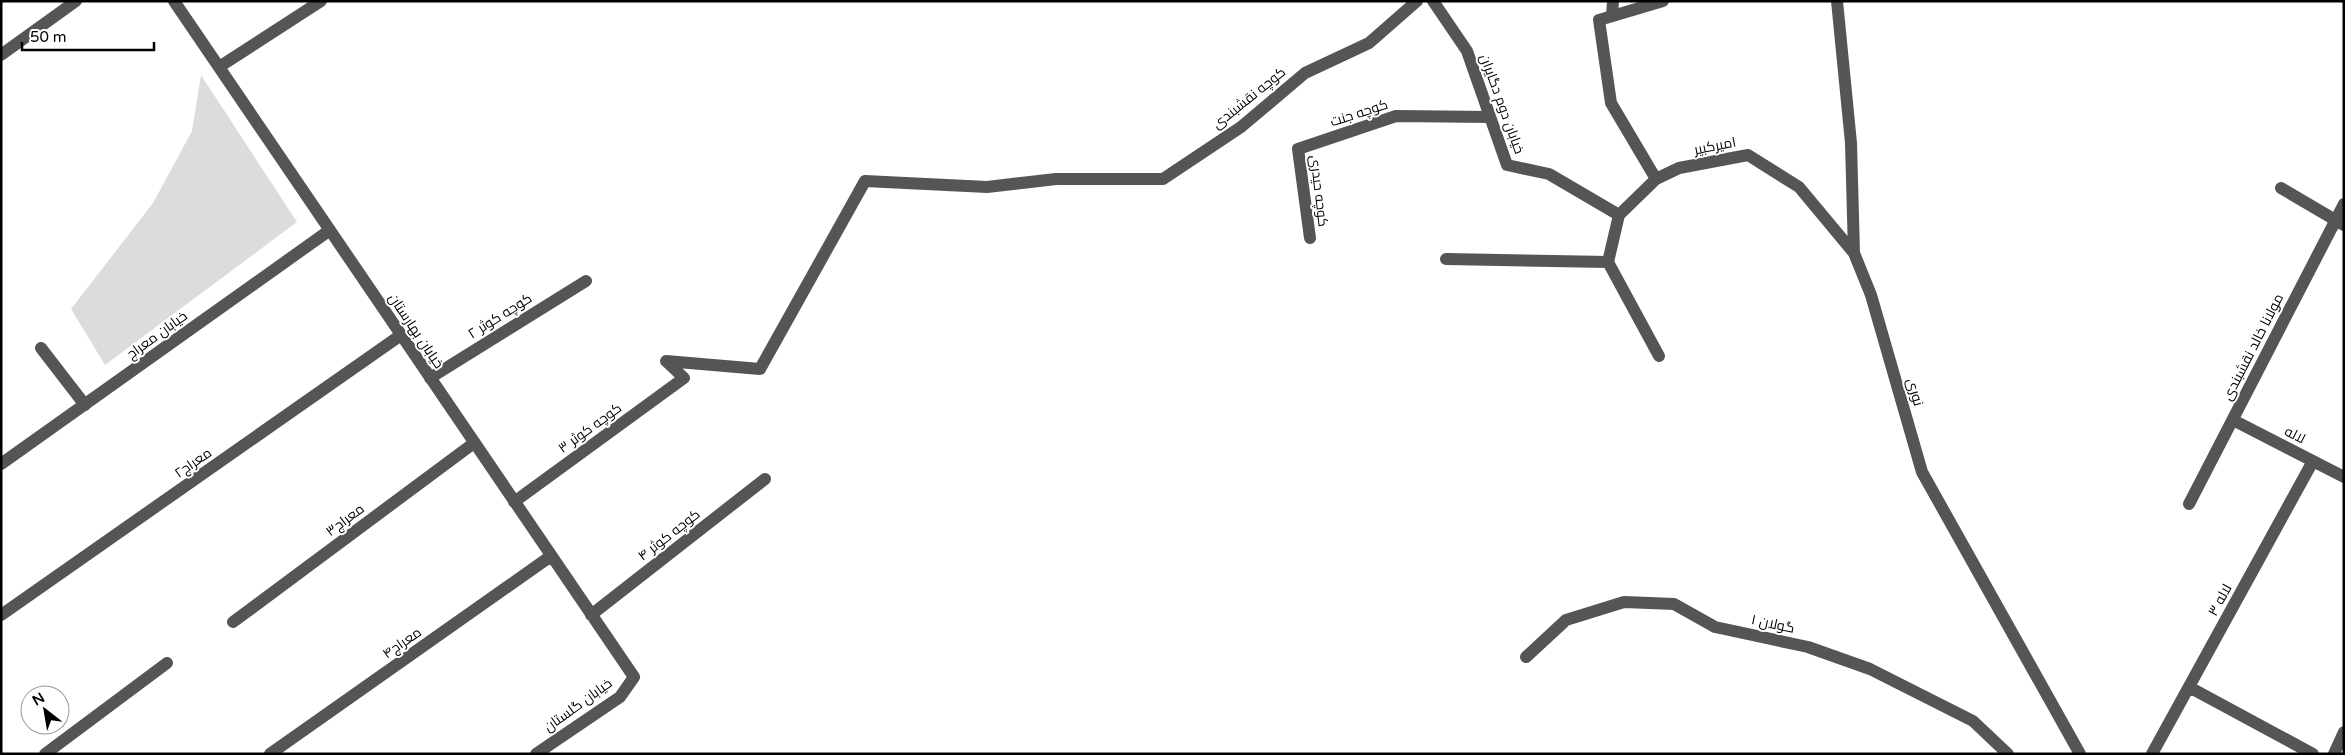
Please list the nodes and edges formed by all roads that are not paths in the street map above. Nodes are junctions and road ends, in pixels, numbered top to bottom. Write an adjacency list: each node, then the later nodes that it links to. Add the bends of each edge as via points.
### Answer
1 (76, 1): 10 (street)
2 (174, 1): 11 (street, خیابان بهارستان)
3 (321, 1): 11 (street)
4 (1417, 1): 29 (street, کوچه نقشبندی, via 1370,43 1305,73 1241,127 1163,178 1056,179 987,187 865,181 760,369 666,361)
5 (1433, 1): 12 (street, خیابان دوم دگایران, via 1467,51)
6 (1613, 1): 9 (street)
7 (1663, 1): 9 (street)
8 (1838, 1): 21 (street, نوری, via 1851,143)
9 (1612, 16): 14 (street, via 1599,20 1611,102)
10 (1, 56)
11 (219, 67): 19 (street, خیابان بهارستان)
12 (1490, 117): 13 (street, کوچه جنت, via 1396,116); 17 (street, خیابان دوم دگایران, via 1507,165 1549,174)
13 (1298, 149): 20 (street, کوچه حیدری)
14 (1656, 180): 17 (street, امیرکبیر); 21 (street, امیرکبیر, via 1678,168 1748,155 1799,187)
15 (2281, 188): 18 (street)
16 (2344, 204): 18 (street, مولانا خالد نقشبندی)
17 (1619, 215): 23 (street)
18 (2339, 223): 31 (street, مولانا خالد نقشبندی)
19 (330, 230): 25 (street, خیابان بهارستان); 30 (street, خیابان معراج)
20 (1310, 238)
21 (1854, 253): 52 (street, نوری, via 1871,295 1922,472)
22 (1446, 259): 23 (street)
23 (1608, 262): 27 (street)
24 (586, 281): 28 (street, کوچه کوثر ۲)
25 (401, 335): 28 (street, خیابان بهارستان); 40 (street, معراج۲)
26 (41, 348): 30 (street)
27 (1659, 356)
28 (430, 378): 32 (street, خیابان بهارستان)
29 (684, 378): 37 (street, کوچه کوثر ۳)
30 (85, 405): 34 (street, خیابان معراج)
31 (2233, 420): 33 (street, لاله); 38 (street, مولانا خالد نقشبندی)
32 (474, 443): 37 (street, خیابان بهارستان); 42 (street, معراج۳)
33 (2313, 462): 35 (street, لاله); 46 (street, لاله ۳)
34 (1, 464)
35 (2344, 477)
36 (765, 479): 41 (street, کوچه کوثر ۴)
37 (514, 502): 39 (street, خیابان بهارستان)
38 (2189, 504)
39 (551, 556): 41 (street, خیابان بهارستان); 49 (street, معراج۴)
40 (1, 615)
41 (591, 615): 45 (street, خیابان بهارستان)
42 (233, 622)
43 (1526, 657): 51 (street, گولان ۱, via 1566,620 1624,602 1674,604 1715,627 1808,647 1870,669 1973,720)
44 (167, 663): 48 (street)
45 (634, 677): 50 (street, خیابان گلستان, via 620,697)
46 (2189, 687): 53 (street, لاله ۳); 54 (street)
47 (2344, 732): 55 (street)
48 (45, 754)
49 (270, 754)
50 (536, 754)
51 (2008, 754)
52 (2080, 754)
53 (2152, 754)
54 (2313, 754)
55 (2334, 754)

